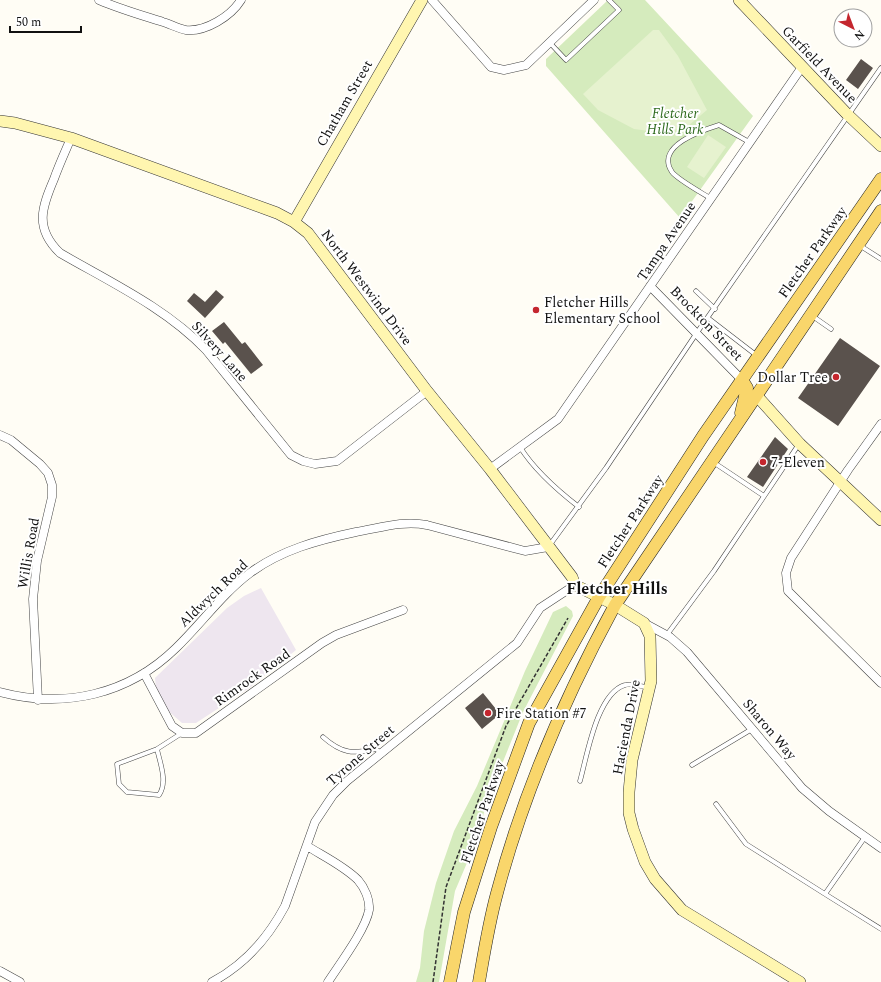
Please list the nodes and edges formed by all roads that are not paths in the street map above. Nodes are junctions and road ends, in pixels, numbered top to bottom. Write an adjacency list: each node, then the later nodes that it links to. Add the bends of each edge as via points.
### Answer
1 (99, 0): 2 (street, via 186,30 214,23 228,14)
2 (241, 0)
3 (422, 0): 19 (street, Chatham Street)
4 (432, 0): 8 (street, via 491,67 504,70 518,68)
5 (594, 0): 8 (street)
6 (609, 0): 8 (lane, via 618,10 566,60)
7 (739, 0): 9 (street, Garfield Avenue)
8 (550, 43)
9 (802, 67): 11 (street, Garfield Avenue); 14 (street, Tampa Avenue)
10 (881, 68): 11 (lane)
11 (847, 114): 15 (street, Garfield Avenue); 24 (lane)
12 (0, 121): 13 (street, North Westwind Drive)
13 (71, 138): 19 (street, North Westwind Drive, via 277,213); 31 (street, Silvery Lane, via 43,204 42,220 50,242 60,253 166,315 191,335 292,455 303,462 315,464 337,461)
14 (749, 142): 17 (street, Tampa Avenue); 17 (lane, via 719,125 683,140 671,153 669,160 672,172)
15 (881, 146)
16 (881, 179): 29 (main road, Fletcher Parkway)
17 (710, 198): 22 (street, Tampa Avenue)
18 (881, 211): 20 (main road)
19 (294, 222): 31 (street, North Westwind Drive, via 308,233)
20 (858, 245): 21 (lane); 25 (main road)
21 (881, 258)
22 (650, 286): 28 (street, Brockton Street); 37 (street, Tampa Avenue, via 558,419)
23 (696, 291): 24 (lane)
24 (715, 308): 26 (lane)
25 (811, 315): 27 (lane); 32 (main road)
26 (708, 318): 28 (lane); 29 (lane)
27 (831, 329)
28 (696, 334): 30 (street, Brockton Street); 42 (lane)
29 (758, 357): 30 (main road, Fletcher Parkway); 32 (main road, via 752,380)
30 (742, 380): 33 (main road, via 747,388); 46 (main road, Fletcher Parkway)
31 (427, 391): 39 (street, North Westwind Drive)
32 (757, 396): 33 (main road); 36 (street)
33 (738, 424): 38 (main road)
34 (881, 424): 40 (street)
35 (0, 435): 55 (street, Willis Road, via 11,440 40,464 48,473 52,485 33,599)
36 (800, 444): 40 (street); 41 (lane)
37 (520, 447): 39 (street, Tampa Avenue); 42 (lane, via 525,456 556,489)
38 (712, 462): 41 (lane); 47 (main road)
39 (490, 469): 44 (street, North Westwind Drive)
40 (841, 481): 43 (street); 52 (street, via 791,558 786,573 788,591)
41 (764, 496): 50 (lane, via 714,571)
42 (579, 507): 44 (lane)
43 (881, 520)
44 (548, 547): 45 (street, North Westwind Drive, via 572,577); 51 (street, Aldwych Road, via 525,551 413,523 329,538 287,551 249,573 177,647)
45 (575, 585): 46 (street); 60 (street, Tyrone Street, via 540,608 516,643)
46 (599, 597): 47 (street); 73 (main road, Fletcher Parkway, via 529,723 491,827 464,912)
47 (616, 605): 49 (street); 74 (main road, via 582,667 522,810 496,894)
48 (403, 610): 57 (street, Rimrock Road, via 336,635 196,733)
49 (644, 623): 50 (street, Sharon Way); 53 (street, Hacienda Drive, via 650,636)
50 (666, 636): 56 (street, Sharon Way, via 687,652)
51 (144, 673): 55 (street, Aldwych Road, via 120,686 92,695 62,700); 57 (street, via 172,726)
52 (881, 683)
53 (650, 688): 62 (lane, via 626,684 617,688 608,697 600,714); 75 (street, Hacienda Drive, via 632,760 629,792 629,813 645,862 655,879 682,910)
54 (0, 692): 55 (street, Aldwych Road)
55 (38, 700)
56 (753, 729): 61 (lane); 64 (street, Sharon Way, via 802,788)
57 (182, 733): 59 (lane)
58 (323, 737): 60 (lane, via 334,747 347,752 357,753 376,749)
59 (157, 749): 59 (lane, via 162,771 162,790 159,794 127,792 119,784 116,764)
60 (381, 753): 65 (street, Tyrone Street, via 333,795 315,822)
61 (692, 764)
62 (580, 781)
63 (716, 804): 67 (lane, via 746,844)
64 (865, 837): 66 (street, Sharon Way); 67 (lane)
65 (307, 846): 71 (street, Tyrone Street, via 285,906 270,931 240,963); 72 (street, via 352,875 368,896 369,910 363,925)
66 (881, 848)
67 (826, 894): 68 (lane)
68 (881, 929)
69 (0, 971): 70 (street)
70 (20, 982)
71 (212, 982)
72 (328, 982)
73 (450, 982)
74 (478, 982)
75 (800, 982)

